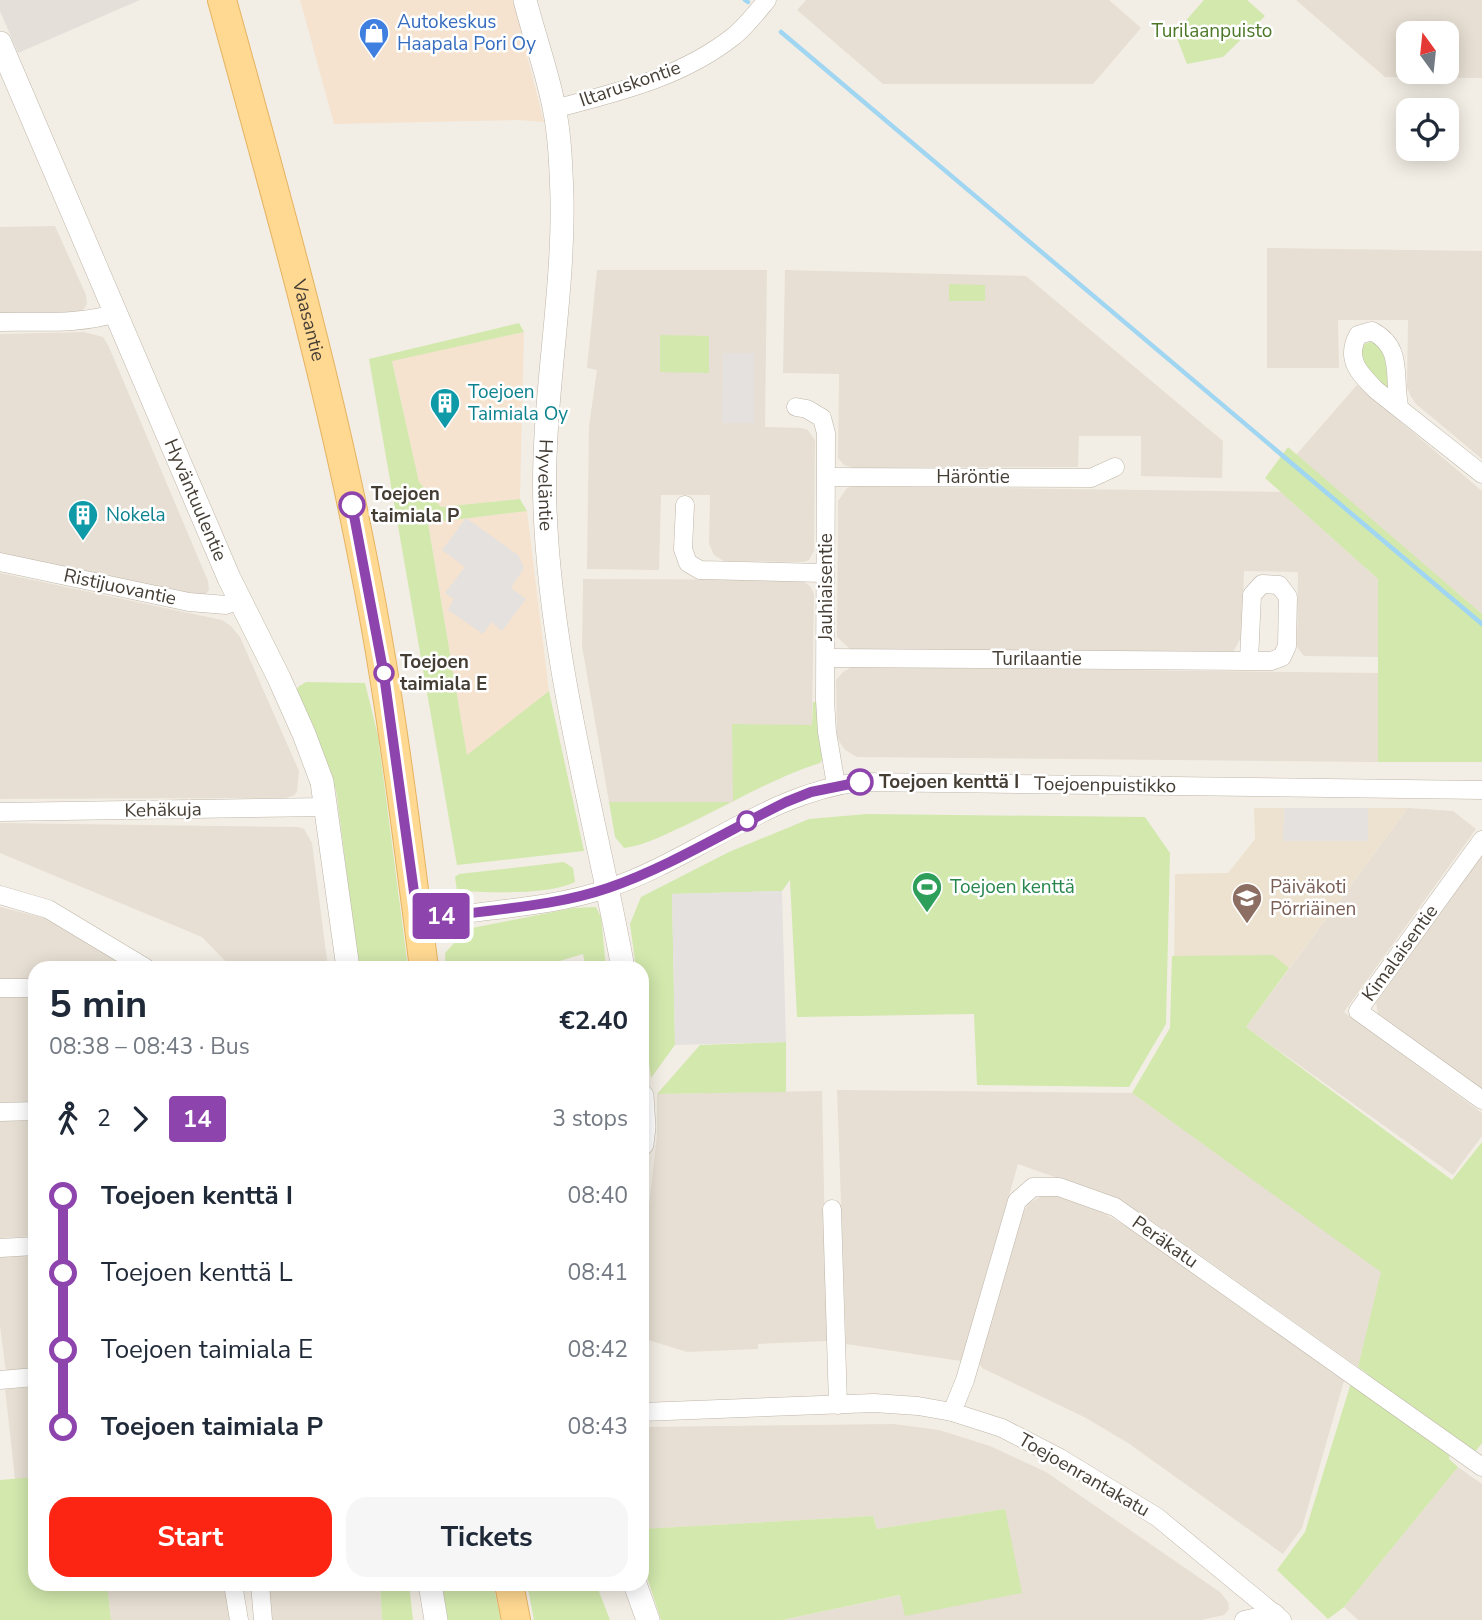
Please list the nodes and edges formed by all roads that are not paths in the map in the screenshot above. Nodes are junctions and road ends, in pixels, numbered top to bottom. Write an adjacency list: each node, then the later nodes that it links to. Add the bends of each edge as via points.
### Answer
1 (222, 0): 26 (main road, Vaasantie, via 303,295 365,569)
2 (525, 0): 5 (street, Hyveläntie)
3 (767, 0): 5 (street, Iltaruskontie, via 736,34 702,58 662,78)
4 (0, 43): 6 (street, Hyväntuulentie)
5 (554, 108): 24 (street, Hyveläntie, via 562,197 545,440 545,510 563,670)
6 (116, 313): 7 (street, via 82,320); 16 (street, Hyväntuulentie)
7 (0, 322)
8 (1399, 406): 11 (street)
9 (796, 407): 12 (street, Jauhiaisentie, via 822,418)
10 (1115, 467): 12 (street, Häröntie, via 1091,478)
11 (1482, 474)
12 (828, 477): 15 (street, Jauhiaisentie)
13 (685, 505): 15 (street, via 683,549 688,563 700,570)
14 (0, 562): 16 (street, Ristijuovantie, via 189,602 226,605)
15 (824, 573): 17 (street, Jauhiaisentie)
16 (241, 600): 21 (street, Hyväntuulentie, via 304,734)
17 (826, 657): 18 (street, Turilaantie); 19 (street, Jauhiaisentie, via 827,732)
18 (1249, 661)
19 (836, 785): 20 (street, Toejoenpuistikko); 24 (street, Toejoenpuistikko, via 786,802)
20 (1482, 790)
21 (326, 807): 22 (street, Kehäkuja); 28 (street, Hyväntuulentie)
22 (0, 812)
23 (1482, 840): 33 (street, Kimalaisentie, via 1358,1011)
24 (608, 888): 26 (street, Toejoenpuistikko, via 548,902); 30 (street, Hyveläntie)
25 (0, 895): 27 (street, via 48,909)
26 (418, 921): 29 (main road)
27 (134, 961)
28 (347, 961)
29 (423, 961)
30 (622, 961)
31 (0, 988): 32 (street)
32 (28, 988)
33 (1482, 1100)
34 (28, 1111): 35 (street)
35 (0, 1112)
36 (832, 1209): 41 (street)
37 (28, 1246): 38 (street)
38 (0, 1248)
39 (28, 1378): 40 (street)
40 (0, 1380)
41 (838, 1405): 42 (street, Toejoenrantakatu); 43 (street, Toejoenrantakatu, via 885,1403)
42 (649, 1412)
43 (952, 1412): 44 (street, Peräkatu, via 1017,1201 1033,1187 1059,1187 1115,1207); 50 (street, Toejoenrantakatu, via 1014,1434 1157,1517)
44 (1482, 1467)
45 (234, 1591): 51 (street)
46 (261, 1591): 52 (street)
47 (431, 1591): 53 (street)
48 (510, 1591): 54 (main road)
49 (638, 1591): 55 (street)
50 (1279, 1616): 56 (street)
51 (239, 1620)
52 (263, 1620)
53 (436, 1620)
54 (516, 1620)
55 (648, 1620)
56 (1244, 1620)

